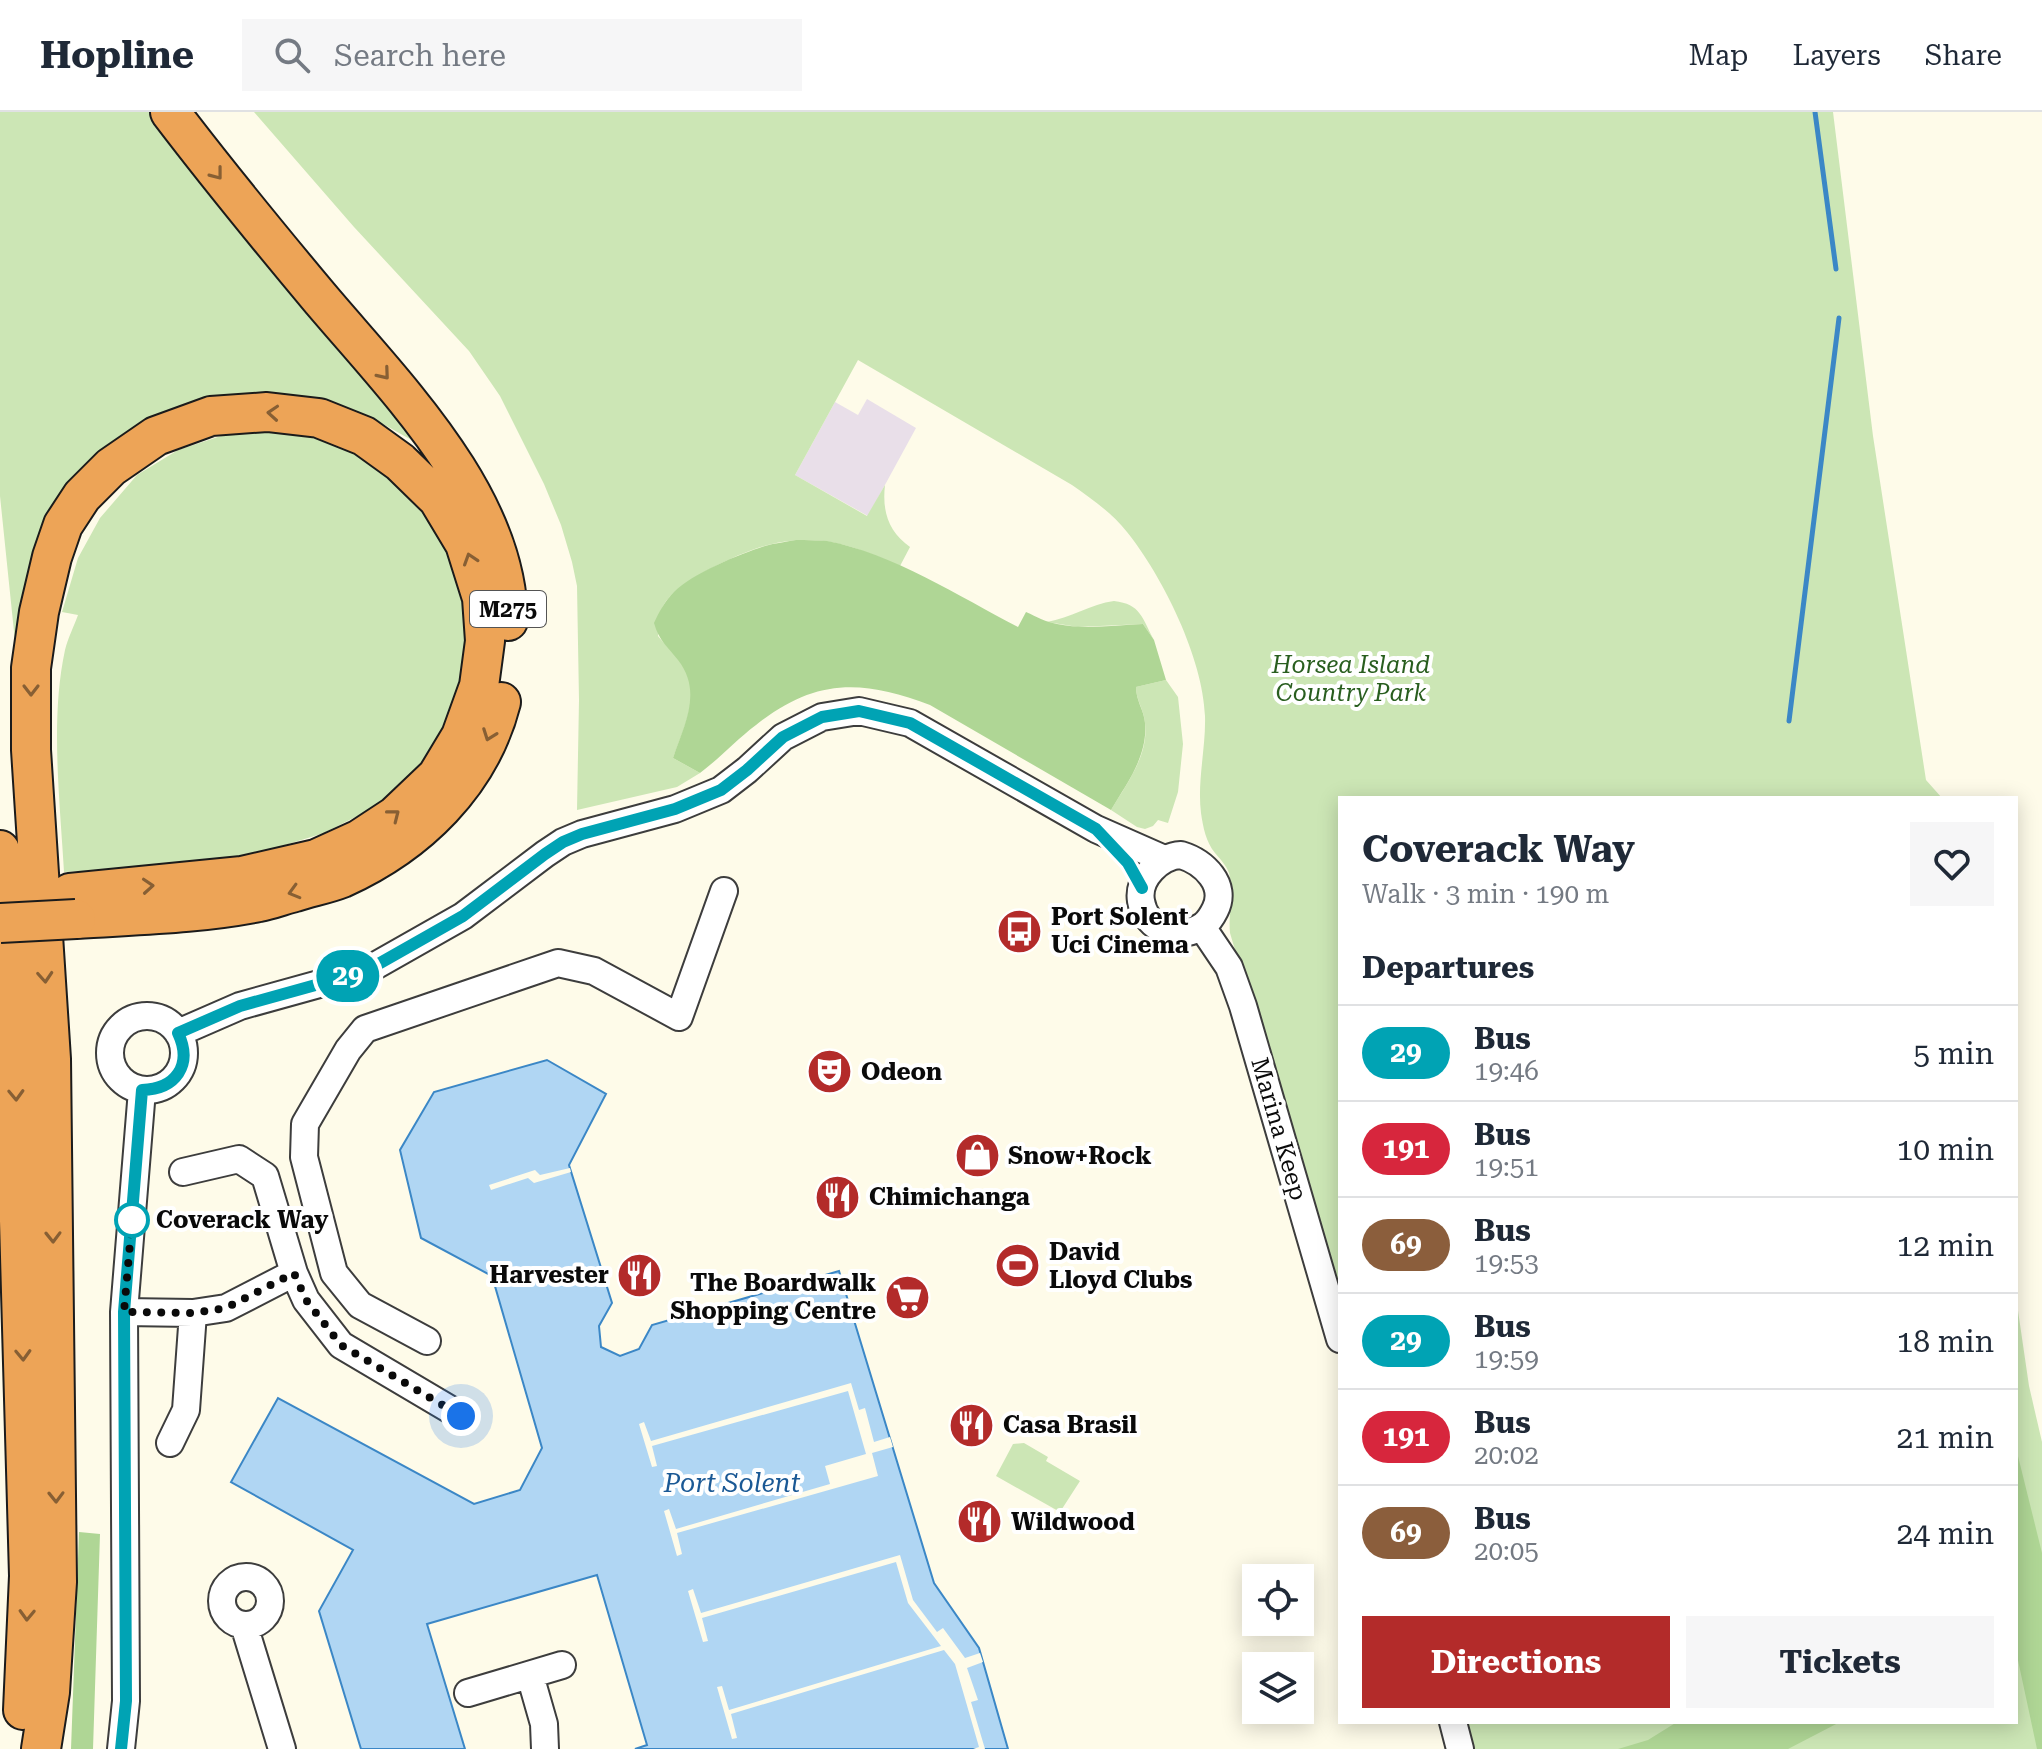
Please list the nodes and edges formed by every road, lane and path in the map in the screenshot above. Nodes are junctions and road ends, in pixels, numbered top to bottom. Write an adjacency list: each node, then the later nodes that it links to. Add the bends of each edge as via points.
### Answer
1 (170, 112): 8 (highway, M275, one-way to 8, via 452,463 498,551 508,602 508,660 500,706 482,753 432,820 398,847 341,878 261,902 184,912)
2 (1096, 829): 4 (street); 5 (street, via 1128,863); 11 (street, via 910,723 859,711 822,717 783,737 721,790 563,842 463,916 366,971 240,1006)
3 (0, 850): 26 (highway, one-way to 26, via 15,1079 29,1576)
4 (1164, 859): 5 (street, via 1151,869); 10 (street, via 1181,855 1210,872 1218,906)
5 (1142, 888): 10 (street, via 1149,919 1161,930 1180,935)
6 (724, 891): 18 (street, via 679,1017 594,971 558,963 365,1029 348,1050 305,1124 304,1157 334,1273 360,1305)
7 (0, 897): 8 (highway)
8 (73, 906): 9 (highway, M275, bridge); 27 (highway, one-way to 27, via 316,859 395,816 437,776 461,736 479,686 485,641 482,598 465,544 438,499 364,436 319,418 267,412 211,416 156,436 111,467 82,496 63,525 49,571 31,668 31,750 51,1059 57,1582)
9 (0, 923)
10 (1202, 927): 17 (street, Marina Keep, via 1229,967 1243,1006)
11 (178, 1033): 12 (street, via 184,1053 176,1077); 12 (street, via 169,1023 148,1016 135,1018 116,1034 114,1069)
12 (142, 1090): 15 (street)
13 (183, 1172): 14 (street, via 239,1159 265,1176)
14 (294, 1273): 16 (street, via 226,1308); 19 (street, via 306,1300 341,1345)
15 (124, 1312): 16 (street); 28 (street, via 126,1701)
16 (193, 1313): 20 (street, via 186,1410)
17 (1338, 1332)
18 (427, 1341)
19 (461, 1416)
20 (170, 1443)
21 (244, 1625): 29 (street)
22 (562, 1665): 23 (street)
23 (530, 1675): 24 (street); 30 (street)
24 (468, 1693)
25 (1454, 1724): 31 (street)
26 (21, 1749)
27 (41, 1749)
28 (121, 1749)
29 (282, 1749)
30 (545, 1749)
31 (1460, 1749)

